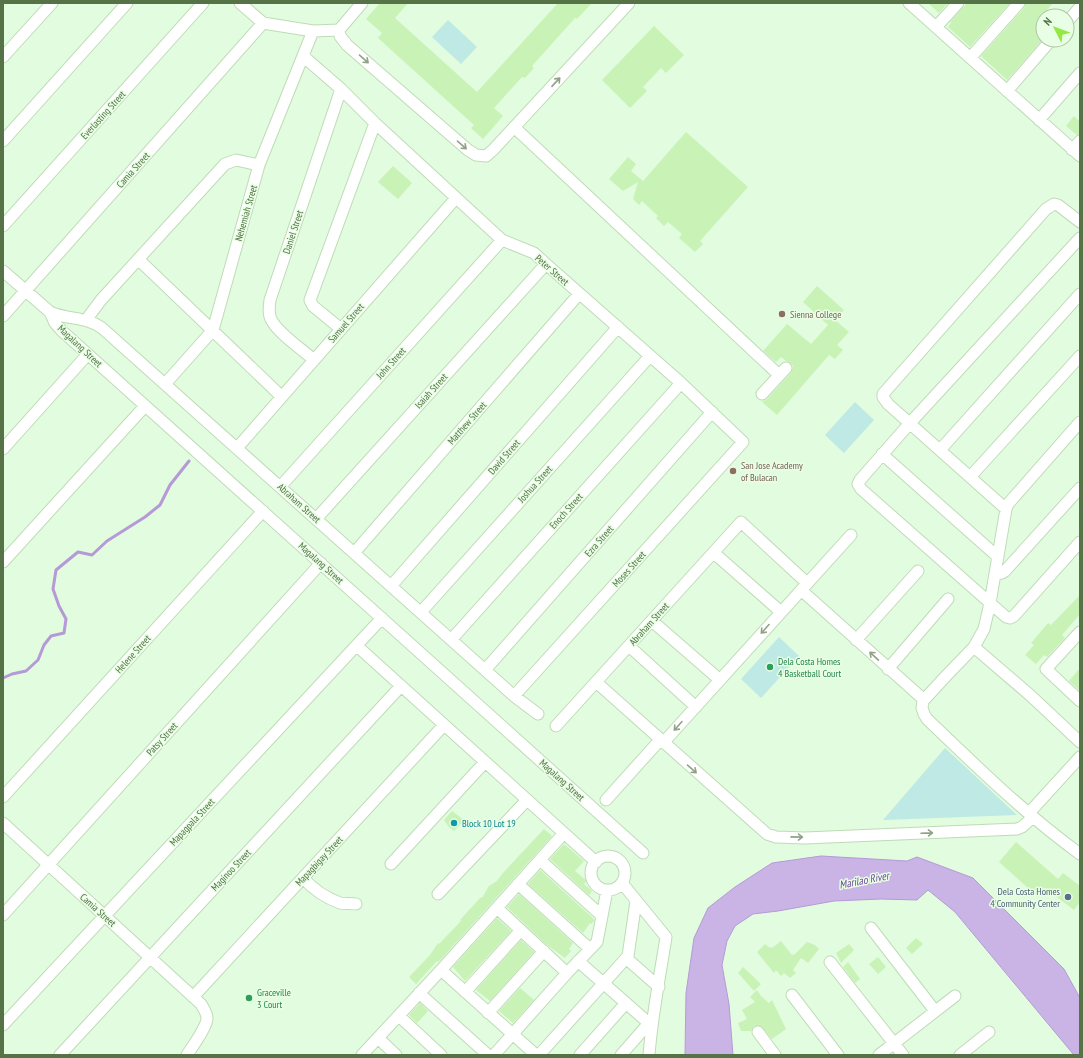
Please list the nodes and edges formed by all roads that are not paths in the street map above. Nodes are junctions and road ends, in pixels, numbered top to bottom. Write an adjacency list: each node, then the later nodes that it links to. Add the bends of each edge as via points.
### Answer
1 (52, 3): 16 (street)
2 (127, 3): 24 (street)
3 (203, 3): 30 (street, Everlasting Street)
4 (240, 3): 10 (street)
5 (362, 3): 12 (street)
6 (629, 3): 23 (street, one-way to 6)
7 (909, 3): 11 (street)
8 (958, 3): 11 (street)
9 (1020, 3): 17 (street)
10 (263, 23): 13 (street); 36 (street, Camia Street)
11 (936, 27): 17 (street)
12 (339, 30): 13 (street); 23 (street, one-way to 23, via 347,45 476,155 486,156)
13 (313, 31): 15 (street, Nehemiah Street)
14 (1044, 48): 20 (street)
15 (304, 56): 19 (street, Peter Street); 27 (street, Nehemiah Street)
16 (3, 57)
17 (970, 58): 20 (street)
18 (1080, 73): 21 (street)
19 (341, 89): 22 (street, Peter Street); 48 (street, Daniel Street, via 270,300 269,311 272,321)
20 (1007, 91): 21 (street)
21 (1039, 120): 26 (street)
22 (375, 123): 28 (street, Peter Street); 43 (street, via 310,300 313,306)
23 (514, 127): 51 (street, via 783,372)
24 (3, 141)
25 (1080, 141): 26 (street)
26 (1076, 153)
27 (259, 165): 33 (street, via 236,160 225,164); 44 (street, Nehemiah Street)
28 (456, 198): 32 (street, Peter Street); 43 (street, Samuel Street)
29 (1080, 222): 56 (street, via 1058,205 1054,204 1046,209 886,390 883,394 885,401)
30 (3, 226)
31 (1080, 238): 56 (street)
32 (502, 240): 34 (street, Peter Street, via 534,254); 63 (street, John Street)
33 (138, 259): 41 (street); 44 (street)
34 (546, 264): 37 (street, Peter Street); 67 (street, Isaiah Street)
35 (3, 270): 36 (street, Magalang Street)
36 (26, 291): 39 (street, Magalang Street); 40 (street, Camia Street)
37 (579, 294): 42 (street, Peter Street); 71 (street, Matthew Street)
38 (1080, 294): 60 (street)
39 (50, 312): 41 (street, Abraham Street, via 63,317); 45 (street, Magalang Street, via 58,327)
40 (3, 316)
41 (86, 320): 50 (street, Abraham Street, via 102,328)
42 (618, 327): 46 (street, Peter Street); 77 (street, David Street)
43 (342, 329): 48 (street, Samuel Street)
44 (212, 330): 50 (street, Nehemiah Street); 52 (street)
45 (88, 354): 53 (street, Magalang Street); 59 (street)
46 (650, 356): 49 (street, Peter Street); 81 (street, Joshua Street)
47 (1080, 356): 62 (street)
48 (314, 360): 52 (street, Samuel Street)
49 (681, 382): 54 (street, Peter Street); 86 (street, Enoch Street)
50 (165, 384): 58 (street, Abraham Street)
51 (762, 394)
52 (282, 397): 58 (street, Samuel Street)
53 (145, 406): 66 (street, Magalang Street); 73 (street)
54 (712, 412): 57 (street, Peter Street); 92 (street, Ezra Street)
55 (1080, 422): 65 (street, via 1011,499)
56 (910, 423): 60 (street); 61 (street)
57 (743, 442): 96 (street, Moses Street)
58 (237, 448): 63 (street, Abraham Street)
59 (3, 449)
60 (940, 450): 62 (street)
61 (882, 454): 72 (street); 80 (street, via 860,480 858,484 861,489)
62 (970, 476): 65 (street)
63 (280, 487): 67 (street, Abraham Street)
64 (1080, 488): 76 (street, via 1005,571)
65 (1006, 508): 72 (street)
66 (263, 512): 74 (street, Magalang Street); 107 (street, Helene Street)
67 (316, 519): 71 (street, Abraham Street)
68 (851, 535): 78 (street)
69 (1080, 542): 80 (street, via 1014,616 1006,617)
70 (714, 552): 78 (street, Abraham Street, via 741,522); 82 (street); 84 (street, Abraham Street)
71 (354, 553): 77 (street, Abraham Street)
72 (998, 557): 76 (street)
73 (3, 562)
74 (321, 563): 83 (street, Magalang Street); 118 (street, Patsy Street)
75 (918, 571): 87 (street)
76 (995, 574): 80 (street)
77 (391, 586): 81 (street, Abraham Street)
78 (804, 586): 82 (street); 87 (street)
79 (948, 599): 91 (street)
80 (990, 602): 90 (street, via 984,629)
81 (421, 612): 86 (street, Abraham Street)
82 (781, 612): 93 (street, one-way to 93)
83 (382, 618): 88 (street, Mapagpala Street); 113 (street, Magalang Street)
84 (652, 621): 89 (street, Abraham Street); 93 (street)
85 (1080, 632): 98 (street, via 1046,669)
86 (451, 640): 92 (street, Abraham Street)
87 (856, 640): 91 (street, one-way to 87)
88 (356, 646): 95 (street); 128 (street, Mapagpala Street)
89 (629, 646): 94 (street, Abraham Street); 99 (street)
90 (974, 647): 97 (street); 104 (street)
91 (888, 669): 97 (street)
92 (485, 670): 96 (street, Abraham Street)
93 (720, 680): 99 (street)
94 (596, 682): 102 (street, Abraham Street); 103 (street)
95 (401, 686): 101 (street); 134 (street, Maginoo Street)
96 (514, 696): 100 (street, Abraham Street)
97 (923, 701): 110 (street, via 922,708 927,719)
98 (1080, 701)
99 (696, 707): 103 (street, one-way to 103)
100 (538, 714)
101 (444, 725): 106 (street); 119 (street, Mapagbigay Street)
102 (556, 726)
103 (662, 742): 109 (street); 110 (street, one-way to 110, via 771,836 805,838 1017,829 1022,827)
104 (1080, 742)
105 (1080, 757): 110 (street)
106 (485, 762): 108 (street); 117 (street)
107 (3, 797)
108 (526, 800): 112 (street); 123 (street)
109 (606, 800)
110 (1031, 815): 114 (street)
111 (3, 823): 118 (street, Camia Street)
112 (564, 833): 115 (street); 116 (street)
113 (643, 853)
114 (1080, 854)
115 (540, 860): 121 (street); 129 (street)
116 (596, 862): 120 (street, via 604,857 619,860 625,873); 122 (street, via 592,870 593,880 598,887)
117 (391, 864)
118 (49, 865): 127 (street, Patsy Street); 128 (street, Camia Street)
119 (303, 878): 125 (street, via 322,894 341,903); 146 (street, Mapagbigay Street)
120 (622, 883): 122 (street); 124 (street)
121 (518, 884): 126 (street); 132 (street)
122 (607, 890): 129 (street)
123 (438, 894)
124 (636, 901): 135 (street); 141 (street, via 666,936)
125 (356, 904)
126 (497, 908): 131 (street); 138 (street)
127 (3, 915)
128 (105, 916): 134 (street, Camia Street); 152 (street, Mapagpala Street)
129 (602, 916): 132 (street, via 597,942)
130 (871, 928): 148 (street)
131 (521, 930): 133 (street); 142 (street)
132 (590, 949): 136 (street)
133 (544, 951): 139 (street); 149 (street)
134 (150, 958): 146 (street, Camia Street); 158 (street, Maginoo Street)
135 (626, 958): 140 (street); 141 (street)
136 (578, 961): 139 (street); 140 (street)
137 (830, 962): 157 (street)
138 (441, 970): 142 (street); 143 (street)
139 (567, 973): 155 (street)
140 (603, 983): 147 (street); 166 (street)
141 (659, 987): 151 (street)
142 (465, 992): 149 (street)
143 (420, 993): 150 (street); 163 (street)
144 (792, 994): 171 (street)
145 (955, 996): 148 (street)
146 (193, 997): 159 (street, Camia Street, via 205,1010 207,1018)
147 (626, 1003): 151 (street); 167 (street)
148 (935, 1011): 157 (street)
149 (488, 1012): 155 (street)
150 (399, 1016): 156 (street); 162 (street)
151 (650, 1024): 168 (street); 169 (street)
152 (3, 1025)
153 (758, 1032): 170 (street)
154 (989, 1032): 174 (street)
155 (512, 1034): 164 (street); 165 (street)
156 (378, 1038): 160 (street); 161 (street)
157 (894, 1043): 172 (street); 173 (street)
158 (60, 1055)
159 (187, 1055)
160 (362, 1055)
161 (396, 1055)
162 (441, 1055)
163 (488, 1055)
164 (494, 1055)
165 (536, 1055)
166 (539, 1055)
167 (580, 1055)
168 (621, 1055)
169 (648, 1055)
170 (775, 1055)
171 (838, 1055)
172 (879, 1055)
173 (903, 1055)
174 (960, 1055)

